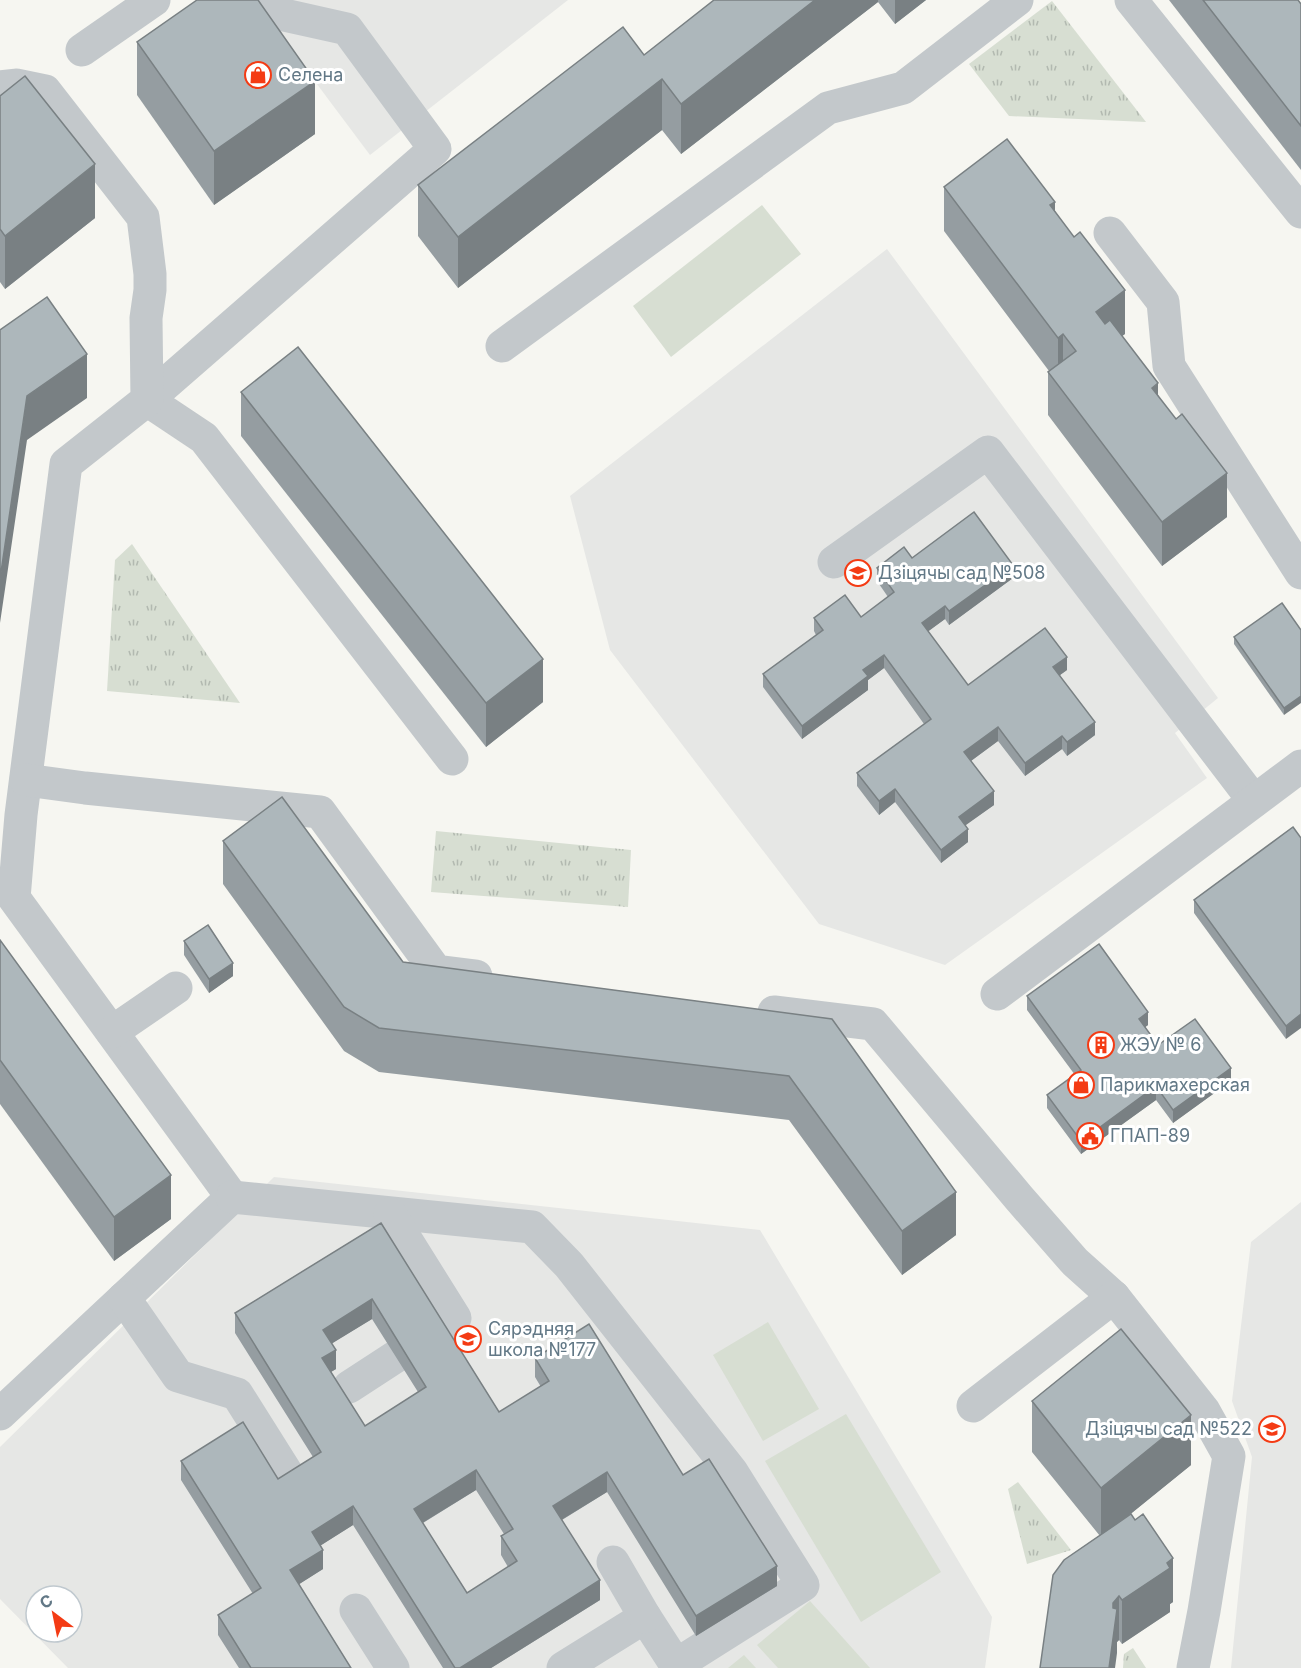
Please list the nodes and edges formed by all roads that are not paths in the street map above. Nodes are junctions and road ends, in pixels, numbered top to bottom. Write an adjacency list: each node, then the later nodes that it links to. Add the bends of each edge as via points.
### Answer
1 (154, 0): 5 (lane)
2 (217, 0): 10 (lane, via 347,29 435,149)
3 (1017, 0): 9 (lane, via 903,88 828,108)
4 (1131, 0): 7 (lane)
5 (82, 50)
6 (0, 87): 10 (lane, via 16,85 45,91 143,217 150,272)
7 (1301, 212)
8 (1110, 233): 12 (lane, via 1163,302 1169,366)
9 (502, 346)
10 (147, 400): 13 (lane, via 204,438); 15 (lane, via 66,464)
11 (834, 562): 16 (lane, via 988,452)
12 (1301, 573)
13 (452, 759)
14 (1301, 766): 16 (lane)
15 (26, 780): 17 (lane, via 320,812 436,971); 21 (lane, via 14,898)
16 (1254, 801): 19 (lane)
17 (509, 980)
18 (176, 988): 21 (lane)
19 (997, 994)
20 (740, 1008): 24 (lane, via 873,1024 1025,1206 1075,1262)
21 (112, 1032): 22 (lane)
22 (232, 1197): 23 (lane); 25 (lane)
23 (390, 1214): 26 (lane, via 455,1318); 32 (lane, via 532,1227 569,1265 732,1472 803,1585 676,1665)
24 (1114, 1297): 27 (lane); 35 (lane, via 1204,1411 1229,1456)
25 (124, 1298): 28 (lane); 29 (lane, via 178,1376 237,1394)
26 (349, 1387)
27 (973, 1406)
28 (0, 1414)
29 (288, 1475)
30 (613, 1562): 32 (lane)
31 (356, 1610): 33 (lane)
32 (645, 1617): 34 (lane)
33 (393, 1668)
34 (563, 1668)
35 (1193, 1668)

